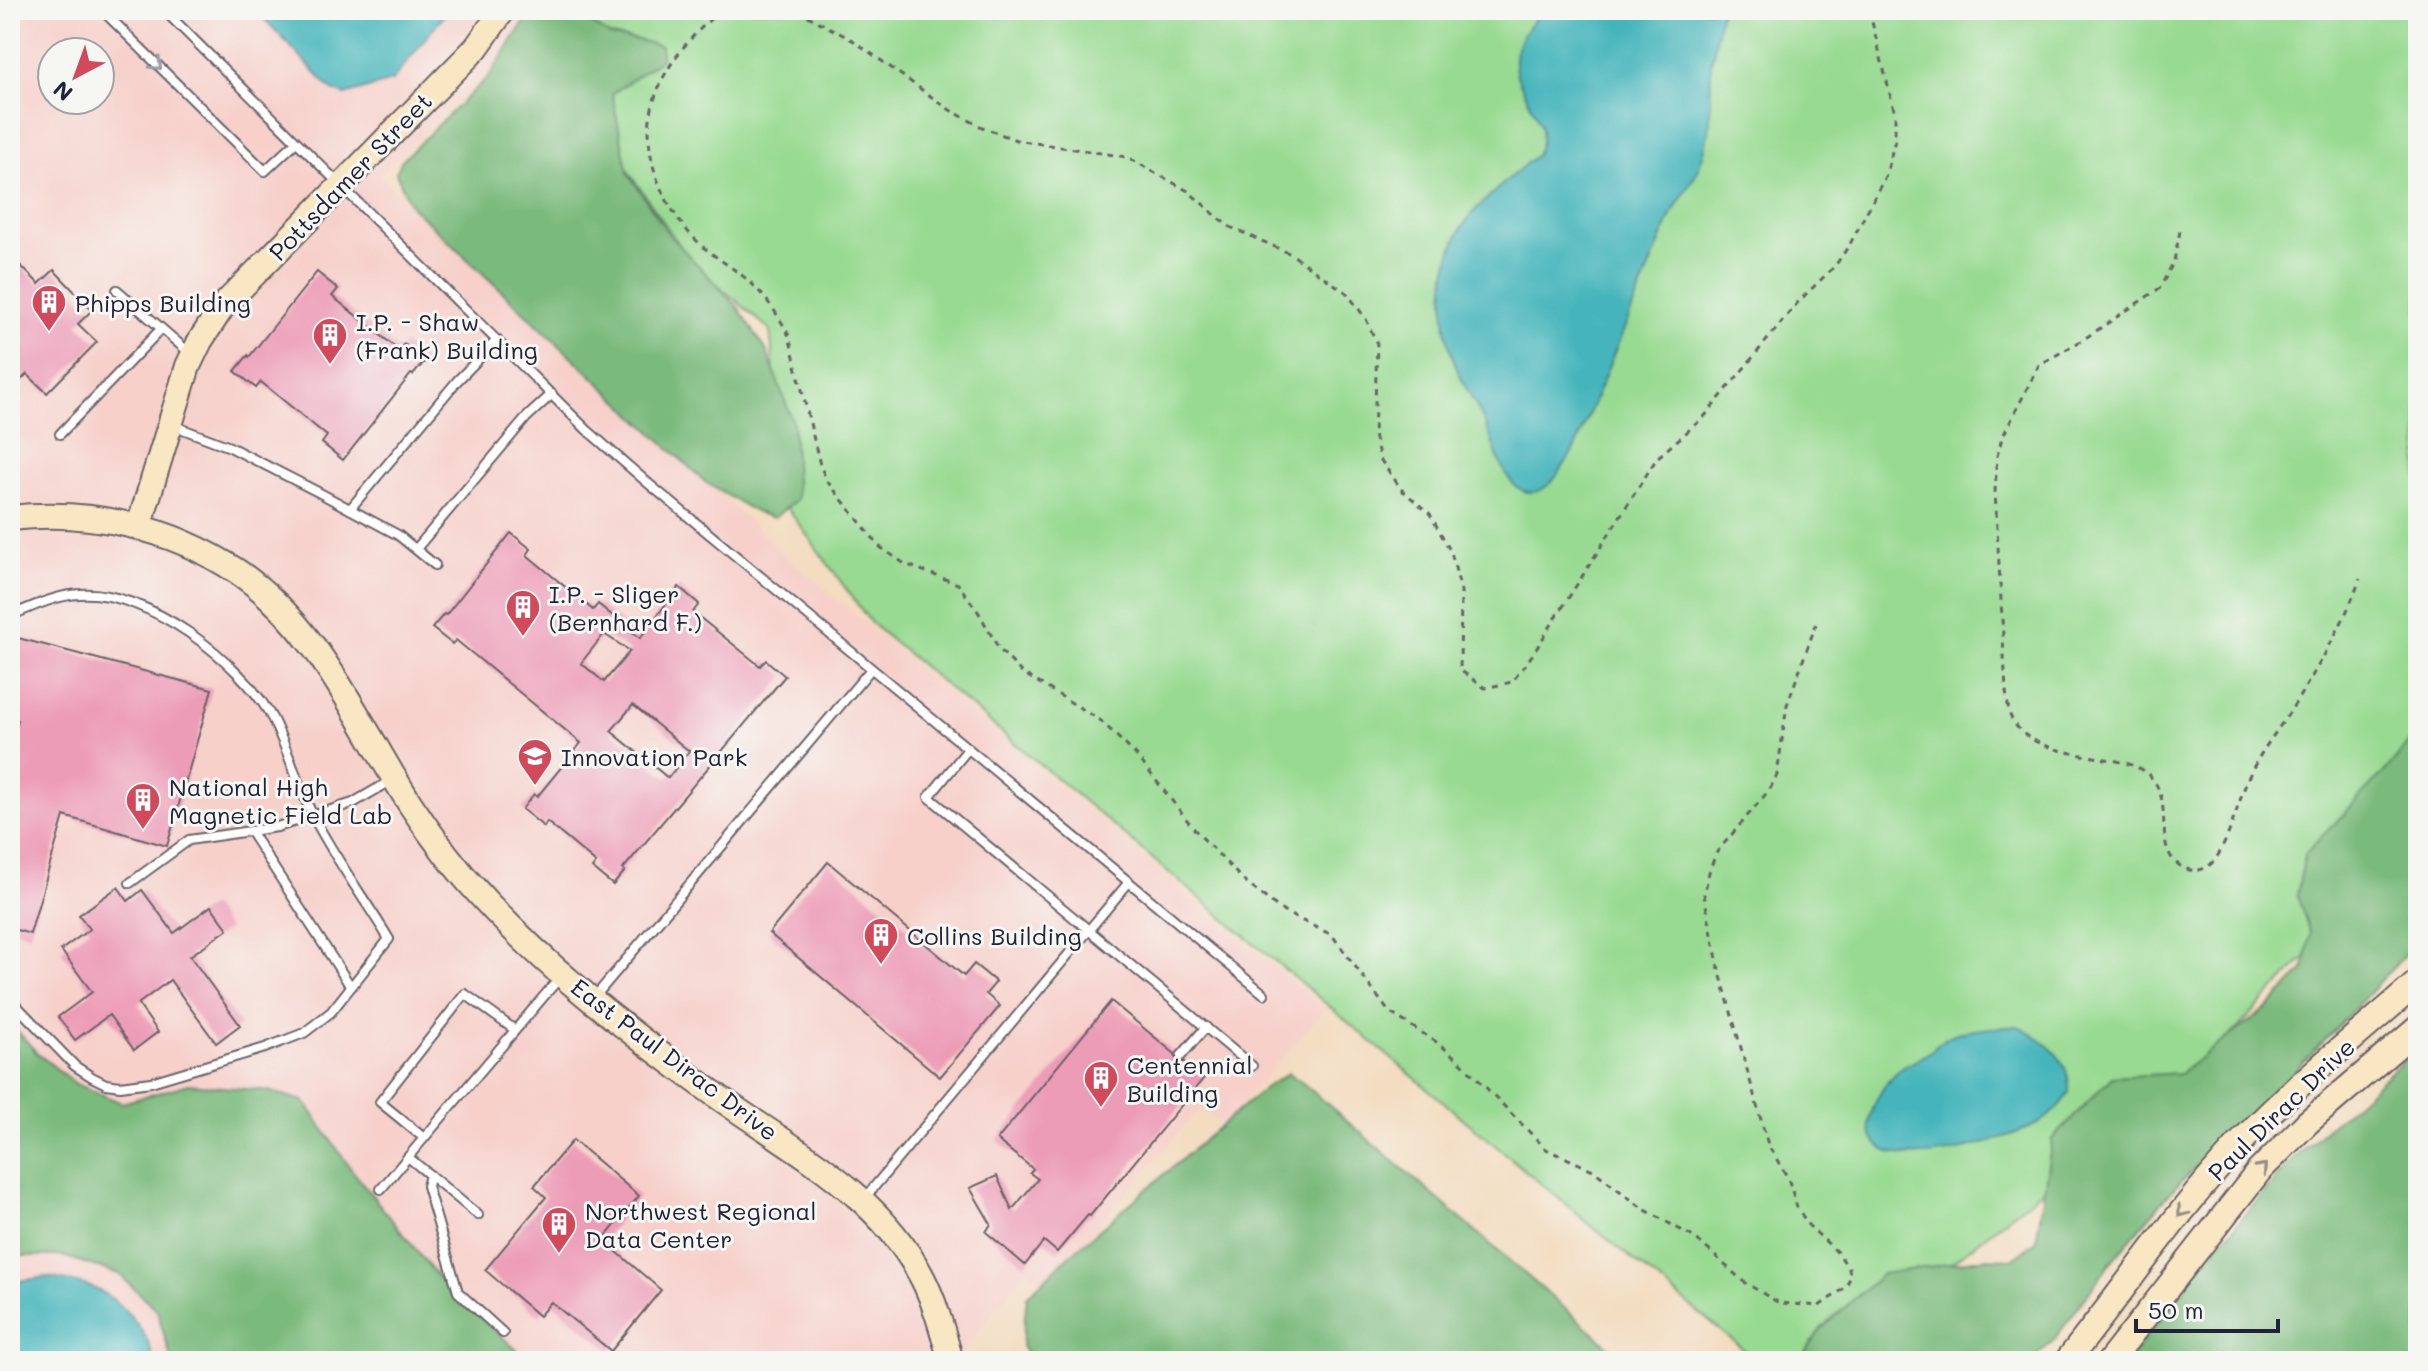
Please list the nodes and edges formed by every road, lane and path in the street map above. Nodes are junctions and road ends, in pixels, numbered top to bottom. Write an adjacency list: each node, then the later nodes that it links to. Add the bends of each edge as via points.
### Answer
1 (102, 10): 7 (lane, one-way to 7, via 265,171)
2 (164, 10): 7 (lane)
3 (503, 10): 8 (street, Pottsdamer Street, via 476,48)
4 (721, 10): 24 (path, via 688,44 655,96 647,122 655,174 680,223 750,283 780,318 827,481 880,547 905,564 958,584 999,649 1021,672 1100,720 1245,882 1284,912 1332,935 1389,1012 1462,1063 1546,1149 1593,1170 1642,1208 1695,1238 1744,1282 1779,1303 1819,1306 1845,1288 1849,1268 1808,1225 1768,1145 1704,895 1717,852 1777,775 1787,705)
5 (797, 10): 6 (path, via 854,41 982,127 1016,140 1127,157 1188,191 1228,226 1291,254 1347,293 1377,344 1374,435 1380,459 1402,490 1430,514 1451,552 1461,591 1460,670 1485,688 1512,682 1657,458 1704,417 1850,244 1886,175 1895,140 1895,114)
6 (1869, 10)
7 (296, 142): 8 (lane)
8 (340, 187): 12 (lane); 13 (street, Pottsdamer Street, via 223,306)
9 (2180, 231): 22 (path, via 2174,261 2160,288 2039,365 2002,438 1995,492 2010,714 2027,736 2042,744 2143,769 2162,799 2172,858 2180,866 2200,870 2222,849 2253,768 2297,701)
10 (117, 290): 11 (lane)
11 (161, 329): 13 (lane); 16 (lane)
12 (497, 340): 14 (lane); 17 (lane)
13 (193, 356): 15 (street, Pottsdamer Street)
14 (552, 394): 20 (lane); 25 (lane, via 649,484)
15 (170, 425): 17 (lane, via 230,447); 19 (street, Pottsdamer Street)
16 (60, 434)
17 (350, 509): 20 (lane)
18 (10, 518): 19 (street, East Paul Dirac Drive, via 77,515)
19 (139, 526): 27 (street, East Paul Dirac Drive, via 206,552 276,602 329,667)
20 (416, 549): 21 (lane)
21 (435, 565)
22 (2360, 579)
23 (10, 616): 28 (lane, via 80,594 121,599 154,611 198,638 257,695 272,718)
24 (1816, 624)
25 (871, 669): 26 (lane); 38 (lane)
26 (968, 749): 30 (lane); 32 (lane, via 929,797)
27 (394, 779): 28 (lane, via 353,803); 33 (street, East Paul Dirac Drive, via 467,880)
28 (313, 816): 29 (lane); 35 (lane, via 389,939)
29 (250, 831): 31 (lane, via 189,840); 35 (lane)
30 (1129, 882): 32 (lane); 36 (lane)
31 (130, 883)
32 (1090, 930): 39 (lane); 48 (lane)
33 (562, 974): 38 (street, East Paul Dirac Drive); 41 (lane)
34 (2418, 982): 52 (street, Paul Dirac Drive, one-way to 52, via 2243,1141)
35 (351, 987): 37 (lane, via 304,1033 151,1082 120,1086 75,1066)
36 (1264, 994)
37 (10, 999)
38 (592, 999): 48 (street, East Paul Dirac Drive)
39 (1206, 1027): 42 (lane); 43 (lane)
40 (2418, 1028): 53 (street, Paul Dirac Drive, one-way to 40, via 2259,1171)
41 (515, 1030): 44 (lane); 44 (lane, via 465,994 380,1102)
42 (1181, 1056)
43 (1252, 1066)
44 (424, 1138): 45 (lane)
45 (408, 1157): 46 (lane); 47 (lane)
46 (430, 1175): 49 (lane); 50 (lane, via 427,1186 458,1292)
47 (381, 1189)
48 (864, 1200): 51 (street, East Paul Dirac Drive, via 892,1231 923,1280)
49 (478, 1215)
50 (503, 1333)
51 (951, 1361)
52 (2067, 1361)
53 (2110, 1361)

